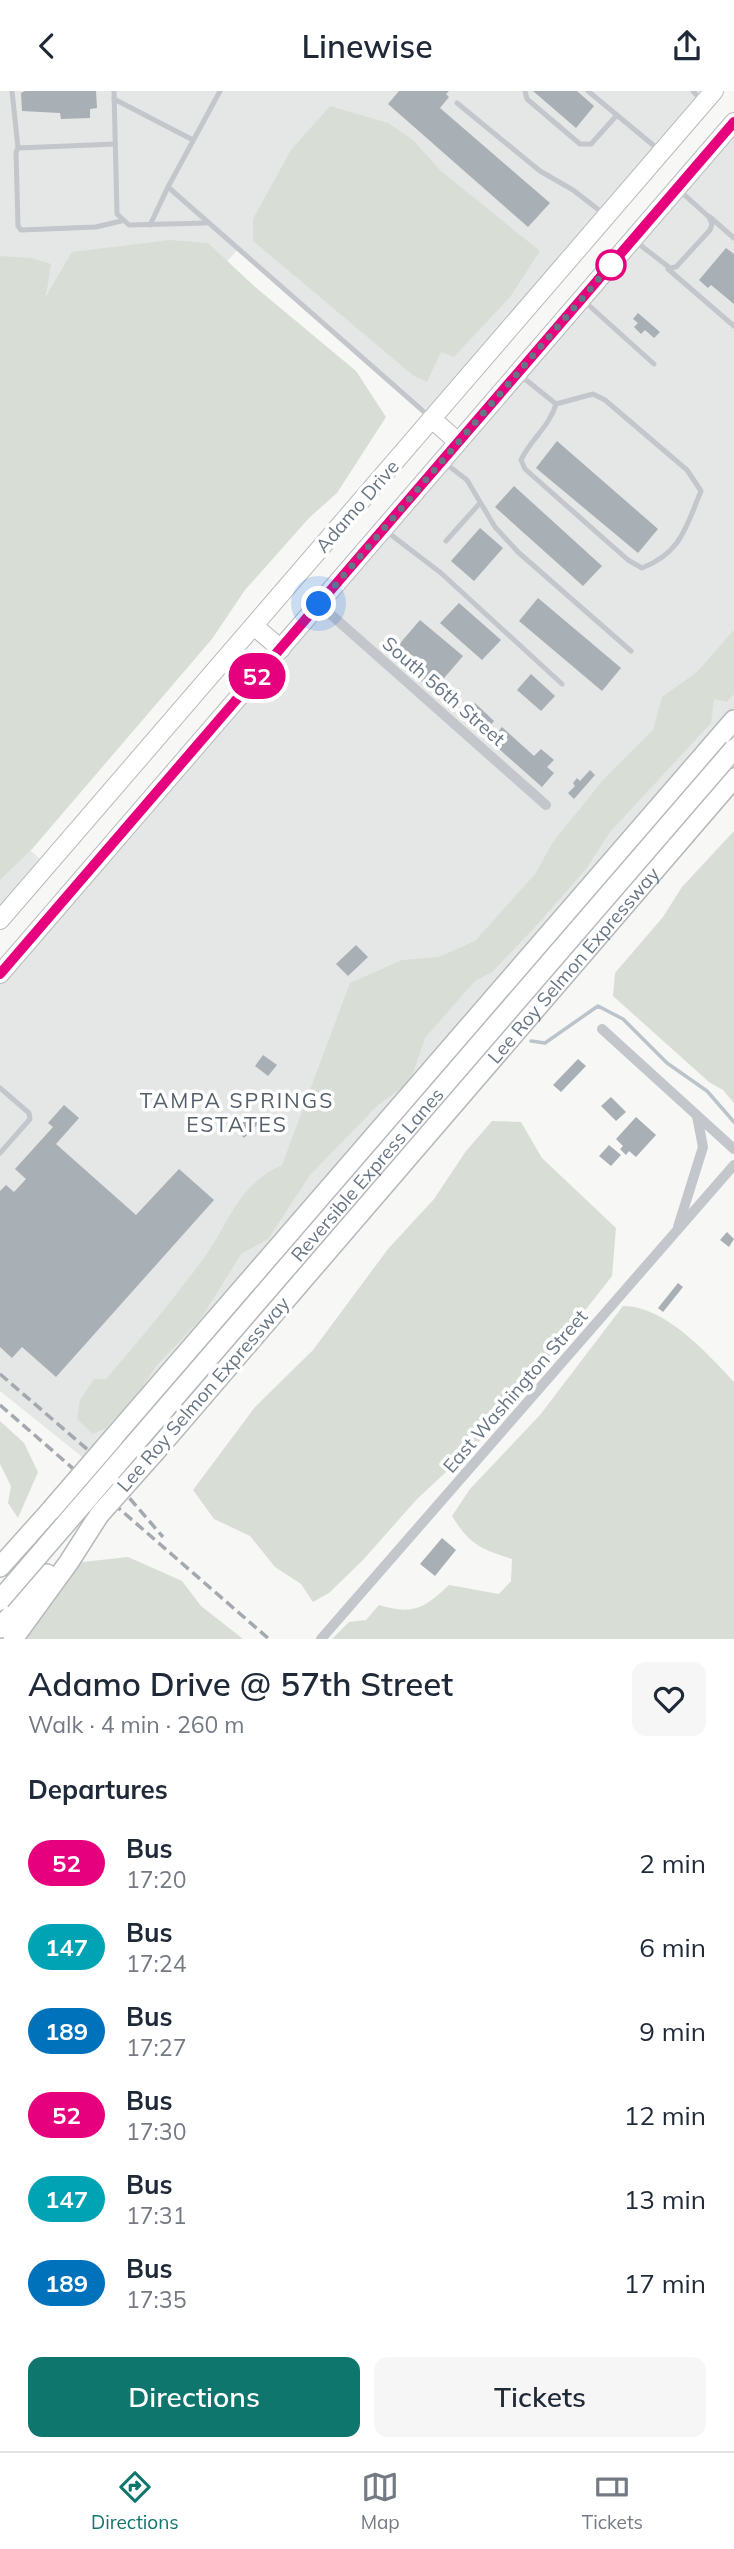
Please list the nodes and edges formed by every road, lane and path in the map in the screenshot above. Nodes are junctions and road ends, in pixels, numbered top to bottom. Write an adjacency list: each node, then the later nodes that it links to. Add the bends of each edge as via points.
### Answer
1 (12, 91): 13 (lane)
2 (114, 91): 7 (lane)
3 (220, 91): 11 (lane)
4 (525, 91): 9 (lane, via 527,99 580,144 592,144)
5 (588, 91): 9 (lane)
6 (704, 95): 14 (main road, Adamo Drive)
7 (114, 99): 11 (lane); 12 (lane)
8 (457, 103): 17 (lane, via 540,171)
9 (617, 115): 14 (lane)
10 (734, 122): 16 (main road, Adamo Drive)
11 (193, 140): 15 (lane)
12 (116, 144): 13 (lane); 19 (lane)
13 (18, 148): 19 (lane, via 18,226 22,230 96,227)
14 (662, 152): 17 (main road, Adamo Drive)
15 (168, 187): 20 (lane); 21 (lane)
16 (677, 188): 18 (lane); 23 (main road, Adamo Drive)
17 (607, 216): 30 (main road, Adamo Drive)
18 (709, 217): 22 (lane); 24 (lane, via 712,224 676,267)
19 (121, 221): 21 (lane)
20 (206, 223): 21 (lane); 30 (lane)
21 (150, 225)
22 (734, 238)
23 (633, 239): 24 (lane); 25 (main road, Adamo Drive)
24 (665, 266): 26 (lane)
25 (581, 299): 27 (lane); 28 (main road, Adamo Drive)
26 (734, 326)
27 (654, 364)
28 (518, 373): 29 (lane); 31 (main road, Adamo Drive)
29 (556, 404): 29 (lane, via 553,415 525,451 521,460 525,469 628,560 642,568 663,559 683,532 701,491 687,470 605,400 593,394)
30 (432, 419): 31 (main road); 37 (main road, Adamo Drive)
31 (458, 442): 32 (main road, Adamo Drive)
32 (442, 461): 33 (lane, via 467,480); 34 (main road, Adamo Drive)
33 (480, 503): 35 (lane); 39 (lane, via 518,552)
34 (384, 529): 36 (main road, Adamo Drive); 40 (lane, via 441,573)
35 (446, 541)
36 (319, 604): 38 (main road, Adamo Drive); 44 (street, South 56th Street)
37 (254, 626): 38 (main road); 45 (main road, Adamo Drive)
38 (281, 649): 46 (main road, Adamo Drive)
39 (631, 651)
40 (562, 684)
41 (734, 720): 55 (highway, Lee Roy Selmon Expressway, bridge)
42 (734, 749): 56 (highway, Reversible Express Lanes, bridge)
43 (734, 778): 54 (highway, Lee Roy Selmon Expressway, bridge)
44 (546, 805)
45 (0, 920)
46 (0, 974)
47 (602, 1029): 49 (street)
48 (0, 1088): 51 (lane, via 30,1119)
49 (697, 1116): 50 (street); 53 (street, via 703,1147)
50 (734, 1149)
51 (0, 1153)
52 (734, 1165): 53 (street, East Washington Street)
53 (676, 1233): 59 (street, East Washington Street)
54 (83, 1537): 57 (highway, Lee Roy Selmon Expressway); 58 (highway)
55 (4, 1560)
56 (0, 1600)
57 (0, 1628)
58 (13, 1639)
59 (321, 1639)

